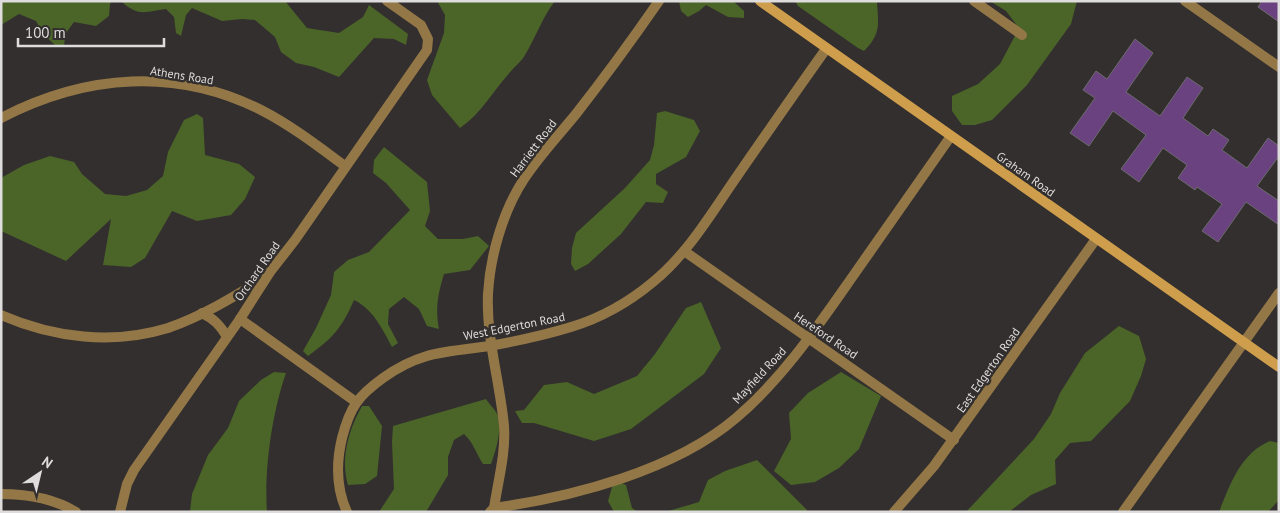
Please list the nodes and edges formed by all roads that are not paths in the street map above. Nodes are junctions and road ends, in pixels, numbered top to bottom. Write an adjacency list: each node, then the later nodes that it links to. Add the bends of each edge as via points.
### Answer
1 (387, 1): 11 (street, Orchard Road, via 421,26 428,39 427,50)
2 (659, 1): 22 (street, Harriett Road, via 532,168 516,194 499,237 490,278 488,304)
3 (760, 1): 7 (main road, Graham Road)
4 (974, 1): 6 (street)
5 (1185, 1): 8 (street)
6 (1022, 35)
7 (826, 49): 10 (main road, Graham Road); 13 (street, West Edgerton Road)
8 (1279, 67)
9 (1, 118): 11 (street, Athens Road, via 36,101 77,88 126,82 174,84 214,92 251,105)
10 (951, 136): 12 (main road, Graham Road); 20 (street, Mayfield Road)
11 (345, 166): 14 (street, Orchard Road)
12 (1096, 238): 21 (main road, Graham Road); 25 (street, East Edgerton Road)
13 (684, 251): 20 (street, Hereford Road); 22 (street, West Edgerton Road, via 653,283 598,318 563,330)
14 (268, 275): 16 (street); 18 (street, Orchard Road)
15 (1279, 293): 21 (street)
16 (202, 314): 17 (street, via 155,331 104,337 51,332); 19 (street, via 220,325)
17 (1, 315)
18 (240, 319): 19 (street, Orchard Road); 24 (street)
19 (227, 336): 29 (street, Orchard Road, via 134,470 126,484)
20 (809, 339): 25 (street, Hereford Road); 27 (street, Mayfield Road, via 770,386 743,412 689,449 614,480)
21 (1243, 342): 23 (main road, Graham Road); 32 (street)
22 (492, 345): 24 (street, West Edgerton Road, via 410,361 367,389); 27 (street, Harriett Road, via 504,428 502,464)
23 (1279, 367)
24 (356, 402): 30 (street, West Edgerton Road, via 338,458 338,479)
25 (954, 440): 31 (street, East Edgerton Road)
26 (1, 494): 28 (street, via 36,496)
27 (492, 510)
28 (76, 512)
29 (120, 512)
30 (347, 512)
31 (894, 512)
32 (1123, 512)

